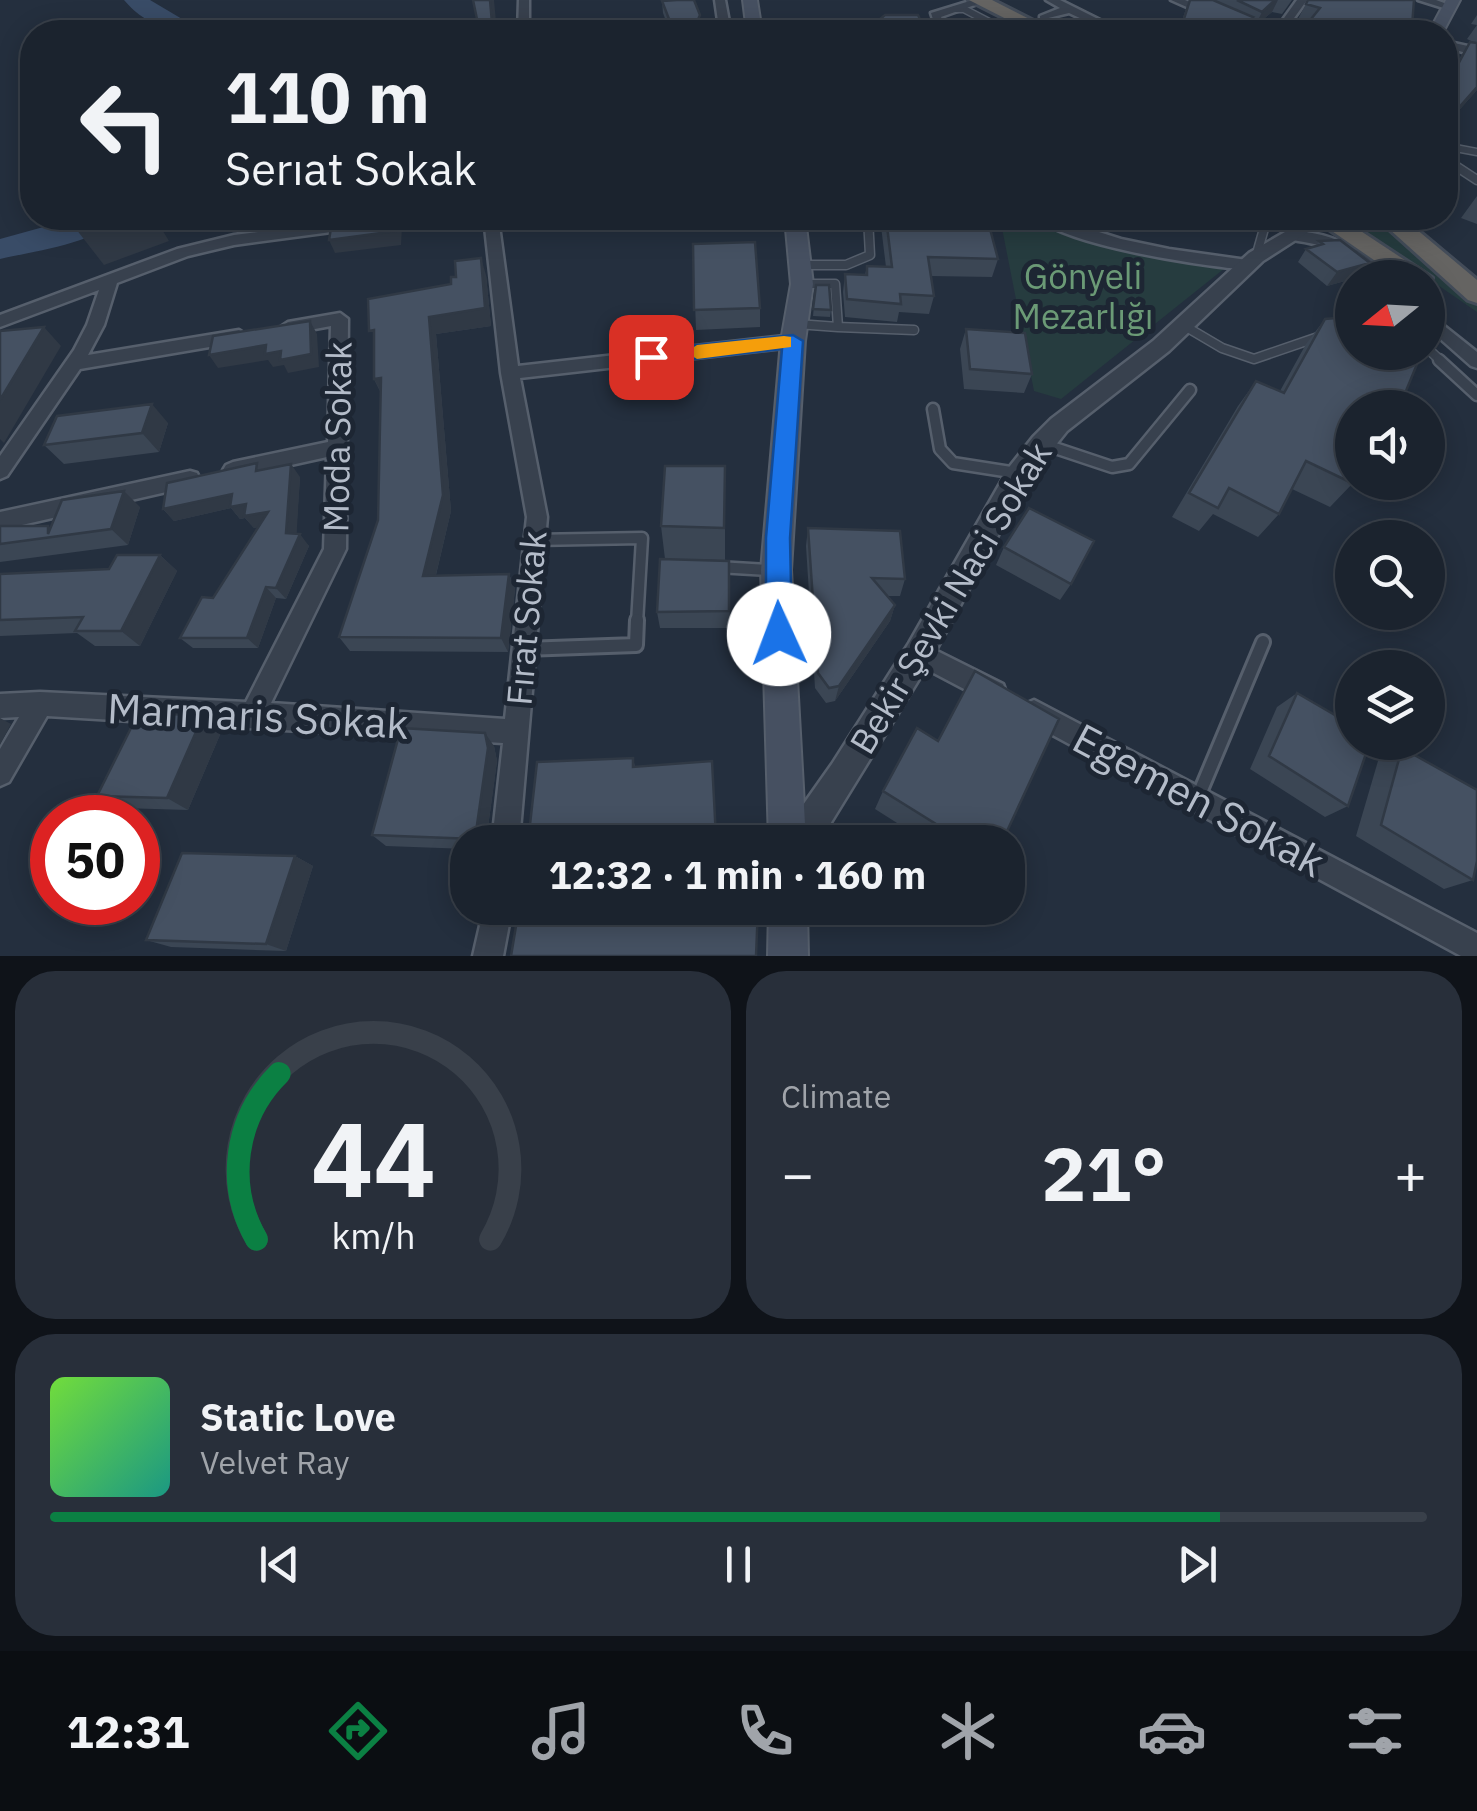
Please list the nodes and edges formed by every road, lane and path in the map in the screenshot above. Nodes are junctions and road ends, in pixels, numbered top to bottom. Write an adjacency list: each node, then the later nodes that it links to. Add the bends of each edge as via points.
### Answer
1 (1004, 0): 8 (highway)
2 (1176, 0): 12 (street)
3 (1423, 0): 5 (street)
4 (979, 1): 7 (street); 8 (highway)
5 (1452, 4)
6 (1069, 8): 8 (street); 8 (street); 11 (street)
7 (955, 9): 9 (street, via 935,14); 10 (lane)
8 (1047, 17)
9 (937, 20)
10 (985, 20)
11 (1094, 20)
12 (1224, 20)
13 (287, 230): 27 (street, via 183,252)
14 (492, 230): 41 (street, Fırat Sokak)
15 (797, 230): 26 (main road)
16 (869, 230): 26 (lane, via 870,255 863,260)
17 (1072, 230): 23 (street, via 1208,262)
18 (1263, 230): 23 (lane)
19 (1286, 230): 23 (street, Bekir Şevki Naci Sokak)
20 (1300, 230): 24 (street, via 1328,238)
21 (1342, 230): 25 (highway)
22 (1403, 230): 28 (highway)
23 (1256, 257): 32 (street, Bekir Şevki Naci Sokak)
24 (1361, 260)
25 (1390, 260)
26 (802, 274): 33 (lane, via 835,284); 35 (main road)
27 (109, 280): 31 (street); 39 (street, via 108,296)
28 (1477, 294)
29 (1445, 295): 30 (highway)
30 (1477, 318)
31 (0, 321)
32 (1183, 325): 36 (lane, via 1252,358 1304,337); 45 (street, Bekir Şevki Naci Sokak)
33 (838, 327): 34 (lane); 35 (lane)
34 (914, 330)
35 (795, 333): 41 (street); 54 (main road)
36 (1335, 334)
37 (1445, 334): 38 (street)
38 (1477, 362)
39 (73, 364): 46 (street, Moda Sokak, via 340,319); 47 (street)
40 (1445, 365): 43 (lane)
41 (510, 373): 50 (street, Fırat Sokak, via 537,517)
42 (1190, 390): 45 (lane, via 1128,464 1112,467)
43 (1477, 395)
44 (933, 409): 48 (lane, via 940,449 953,463)
45 (1042, 444): 48 (street, Bekir Şevki Naci Sokak)
46 (338, 447): 49 (street); 60 (street, Moda Sokak, via 336,549)
47 (0, 471)
48 (1018, 473): 57 (street, Bekir Şevki Naci Sokak)
49 (0, 520)
50 (534, 540): 51 (lane, via 642,538); 56 (street, Fırat Sokak)
51 (640, 567): 52 (lane); 56 (lane, via 636,646)
52 (658, 567)
53 (710, 567): 54 (lane)
54 (776, 570): 65 (main road)
55 (1263, 642): 63 (lane)
56 (523, 649): 61 (street, Fırat Sokak)
57 (919, 653): 63 (street, Egemen Sokak); 66 (street, Bekir Şevki Naci Sokak)
58 (40, 704): 59 (street, Marmaris Sokak); 60 (street, Marmaris Sokak); 62 (street)
59 (0, 706)
60 (253, 714): 61 (street, Marmaris Sokak)
61 (516, 732): 64 (street, Fırat Sokak)
62 (0, 773)
63 (1198, 797): 69 (street, Egemen Sokak)
64 (508, 825)
65 (787, 825)
66 (806, 825)
67 (494, 925): 70 (street)
68 (788, 925): 71 (main road)
69 (1477, 950)
70 (488, 956)
71 (788, 956)

